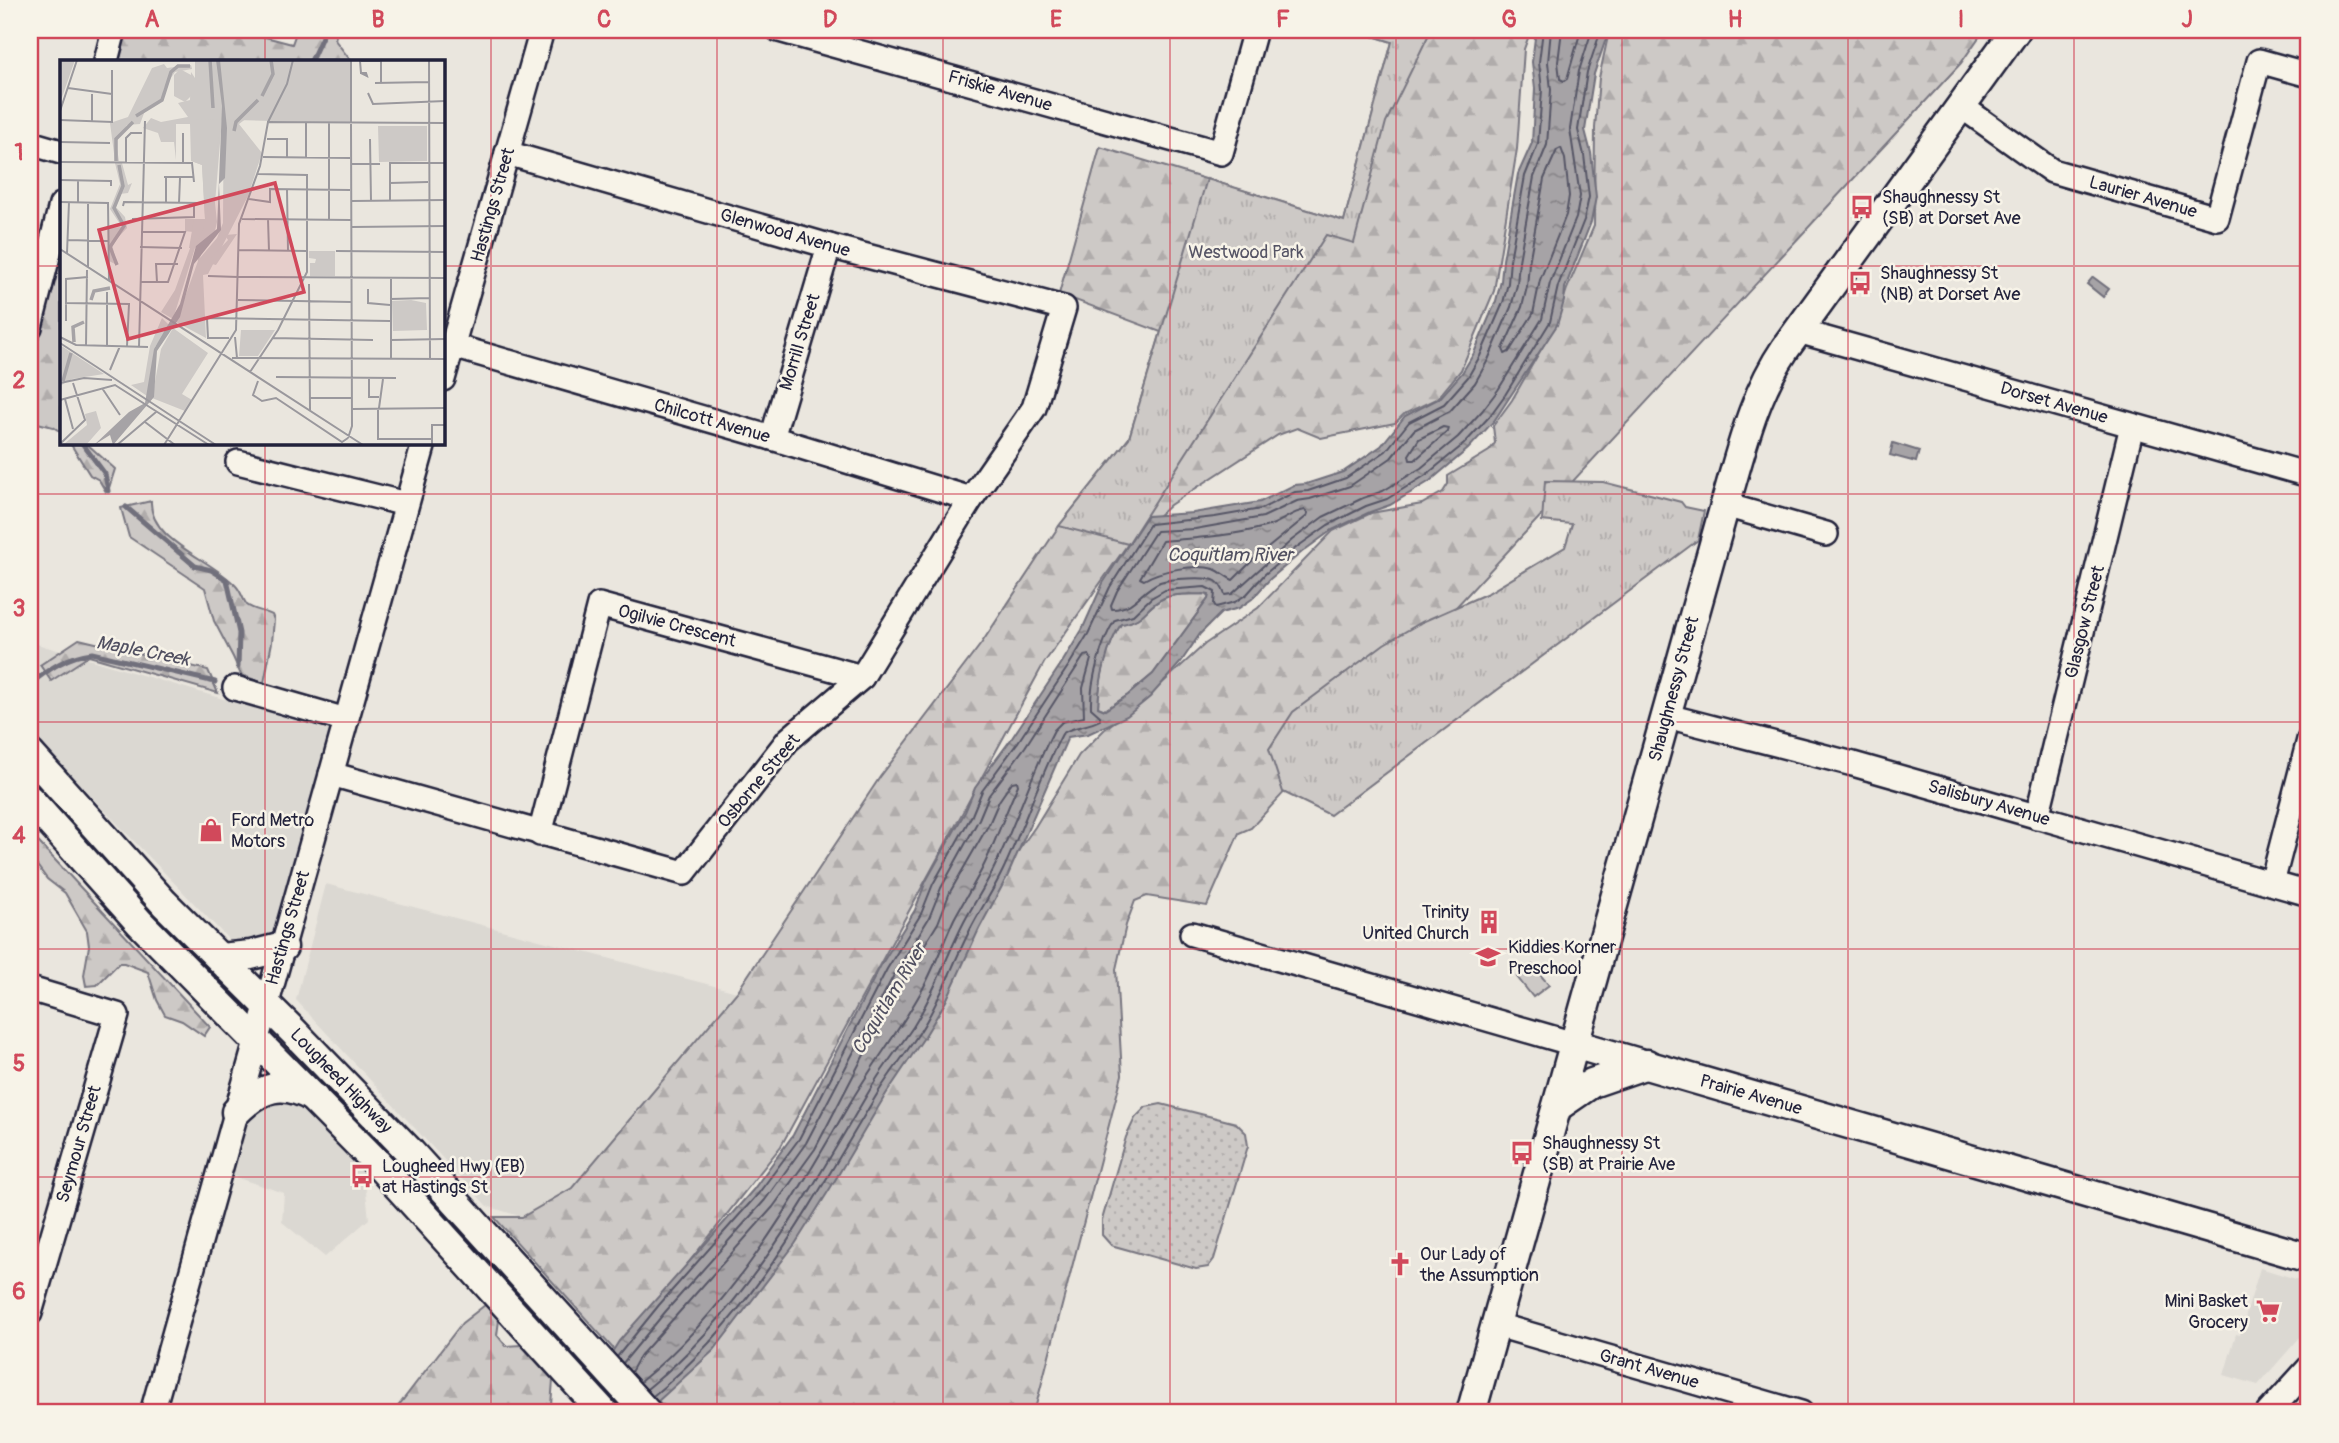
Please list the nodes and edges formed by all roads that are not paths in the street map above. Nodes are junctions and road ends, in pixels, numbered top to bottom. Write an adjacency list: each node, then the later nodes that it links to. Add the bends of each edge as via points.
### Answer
1 (114, 30): 6 (street)
2 (542, 30): 11 (street, Hastings Street)
3 (779, 30): 4 (street, Friskie Avenue, via 1221,153)
4 (1255, 30)
5 (2016, 30): 8 (main road, Shaughnessy Street)
6 (106, 60)
7 (2309, 75): 8 (street, Laurier Avenue, via 2259,61 2217,218 2052,171)
8 (1961, 106): 16 (main road, Shaughnessy Street)
9 (30, 143): 10 (street)
10 (60, 152)
11 (507, 153): 13 (street, Glenwood Avenue); 17 (street, Hastings Street)
12 (60, 209): 15 (street)
13 (829, 246): 14 (street, Glenwood Avenue); 20 (street, Morrill Street)
14 (1064, 308): 24 (street, Osborne Street, via 1034,408)
15 (30, 327)
16 (1798, 331): 19 (street, Dorset Avenue); 26 (main road, Shaughnessy Street, via 1761,389)
17 (453, 346): 18 (street, Hastings Street); 20 (street, Chilcott Avenue)
18 (444, 376)
19 (2132, 426): 23 (street, Dorset Avenue); 36 (street, Glasgow Street)
20 (772, 438): 24 (street, Chilcott Avenue)
21 (424, 444): 25 (street, Hastings Street)
22 (237, 462): 25 (street)
23 (2309, 475)
24 (971, 499): 28 (street, Osborne Street)
25 (407, 504): 31 (street, Hastings Street)
26 (1725, 505): 27 (street); 30 (main road, Shaughnessy Street)
27 (1826, 534)
28 (863, 677): 37 (street, Osborne Street, via 788,740 684,873); 37 (street, Ogilvie Crescent, via 599,605)
29 (235, 688): 31 (street)
30 (1667, 716): 36 (street, Salisbury Avenue); 46 (main road, Shaughnessy Street)
31 (346, 720): 34 (street, Hastings Street)
32 (2309, 740): 38 (street)
33 (30, 754): 42 (main road, Lougheed Highway)
34 (331, 774): 37 (street, Osborne Street); 41 (street, Hastings Street)
35 (30, 800): 45 (main road, Lougheed Highway, via 140,923)
36 (2037, 817): 38 (street, Salisbury Avenue)
37 (540, 834)
38 (2272, 883): 39 (street, Salisbury Avenue)
39 (2309, 894)
40 (1192, 934): 46 (street, Prairie Avenue)
41 (283, 947): 42 (main road); 44 (street, Hastings Street)
42 (220, 958): 44 (main road, Lougheed Highway)
43 (30, 989): 52 (street, Seymour Street, via 117,1015)
44 (266, 1006): 45 (street, Hastings Street); 57 (main road, Lougheed Highway, via 411,1153)
45 (256, 1040): 48 (main road, Lougheed Highway); 50 (street, Hastings Street)
46 (1574, 1044): 47 (main road, Prairie Avenue); 49 (main road, Shaughnessy Street)
47 (1647, 1064): 49 (main road, via 1592,1083); 51 (main road, Prairie Avenue)
48 (314, 1098): 50 (main road, via 292,1089 271,1089 253,1096); 56 (main road, Lougheed Highway)
49 (1557, 1107): 53 (main road, Shaughnessy Street)
50 (236, 1112): 55 (street, Hastings Street)
51 (2309, 1258)
52 (30, 1313)
53 (1496, 1325): 58 (main road, Shaughnessy Street); 59 (street, Grant Avenue)
54 (2309, 1368): 60 (street)
55 (152, 1413)
56 (604, 1413)
57 (647, 1413)
58 (1472, 1413)
59 (1801, 1413)
60 (2268, 1413)

